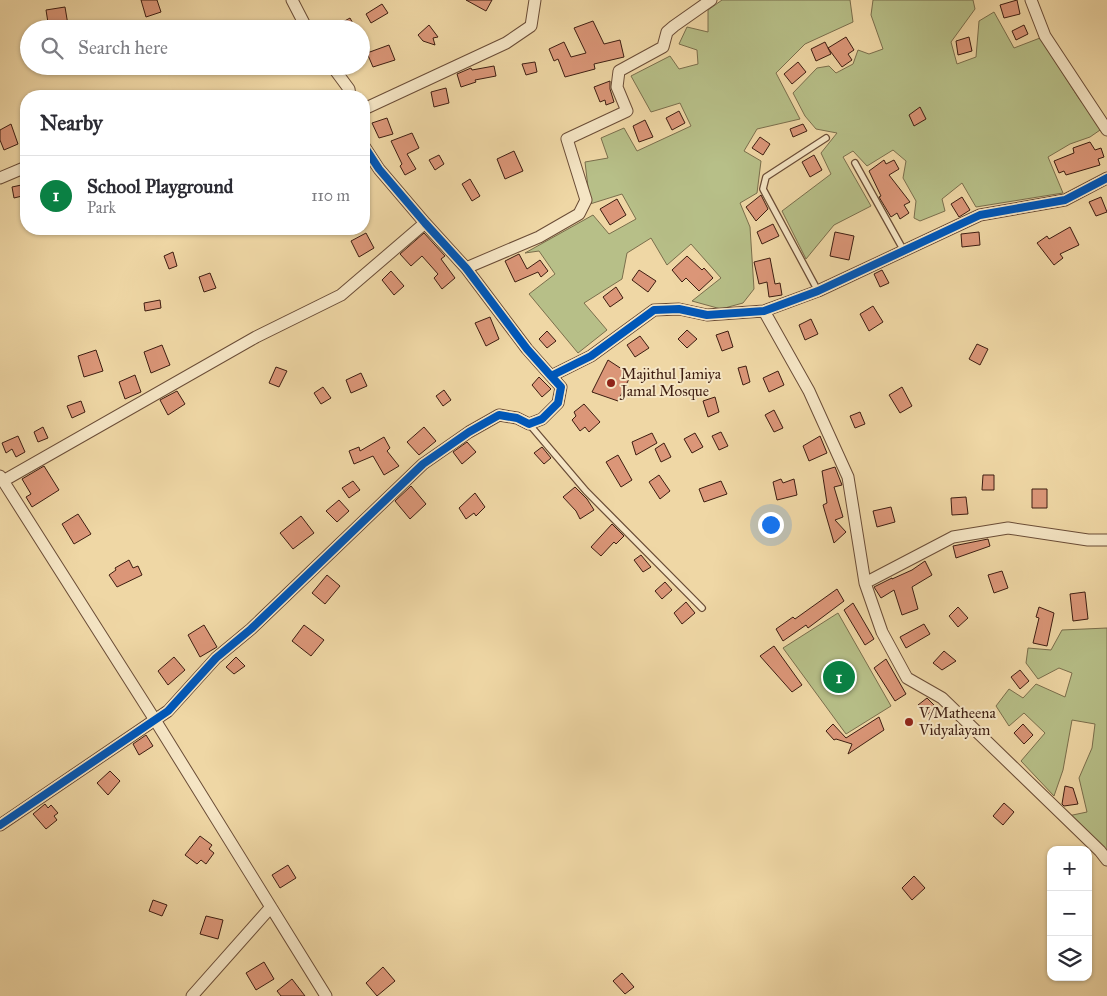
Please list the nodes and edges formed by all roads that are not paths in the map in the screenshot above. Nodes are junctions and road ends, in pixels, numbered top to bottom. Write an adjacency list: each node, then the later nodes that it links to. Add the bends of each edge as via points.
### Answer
1 (292, 0): 5 (street)
2 (535, 0): 8 (street, via 531,26 506,43)
3 (711, 0): 18 (street, via 667,32 663,47 619,71 617,86 628,111 567,139 586,200 579,214 539,237)
4 (1031, 0): 9 (street, via 1045,36)
5 (302, 20)
6 (338, 75): 7 (street)
7 (348, 90)
8 (370, 106)
9 (1107, 130)
10 (826, 138): 19 (lane, via 766,177 763,189)
11 (370, 155): 16 (street)
12 (855, 163): 17 (lane)
13 (20, 170): 14 (street)
14 (0, 178)
15 (1107, 178): 17 (street, via 1065,200 980,215)
16 (425, 223): 18 (street); 23 (street, via 341,295 248,342)
17 (904, 251): 19 (street)
18 (466, 268): 21 (street)
19 (818, 291): 20 (street)
20 (764, 311): 21 (street, via 707,314 679,309 654,310 592,356); 25 (street, via 810,391 848,477)
21 (551, 376): 22 (street, via 561,387 558,402 542,419)
22 (529, 424): 26 (lane, via 586,491); 27 (street, via 499,415 423,464 251,629 216,658 168,711)
23 (1, 478): 27 (street)
24 (1107, 540): 25 (street, via 1008,528 954,537)
25 (865, 583): 29 (street, via 882,632 907,678 942,698)
26 (702, 608)
27 (155, 720): 28 (street); 30 (street)
28 (0, 825)
29 (1107, 860)
30 (271, 907): 31 (street); 32 (street)
31 (192, 996)
32 (326, 996)

